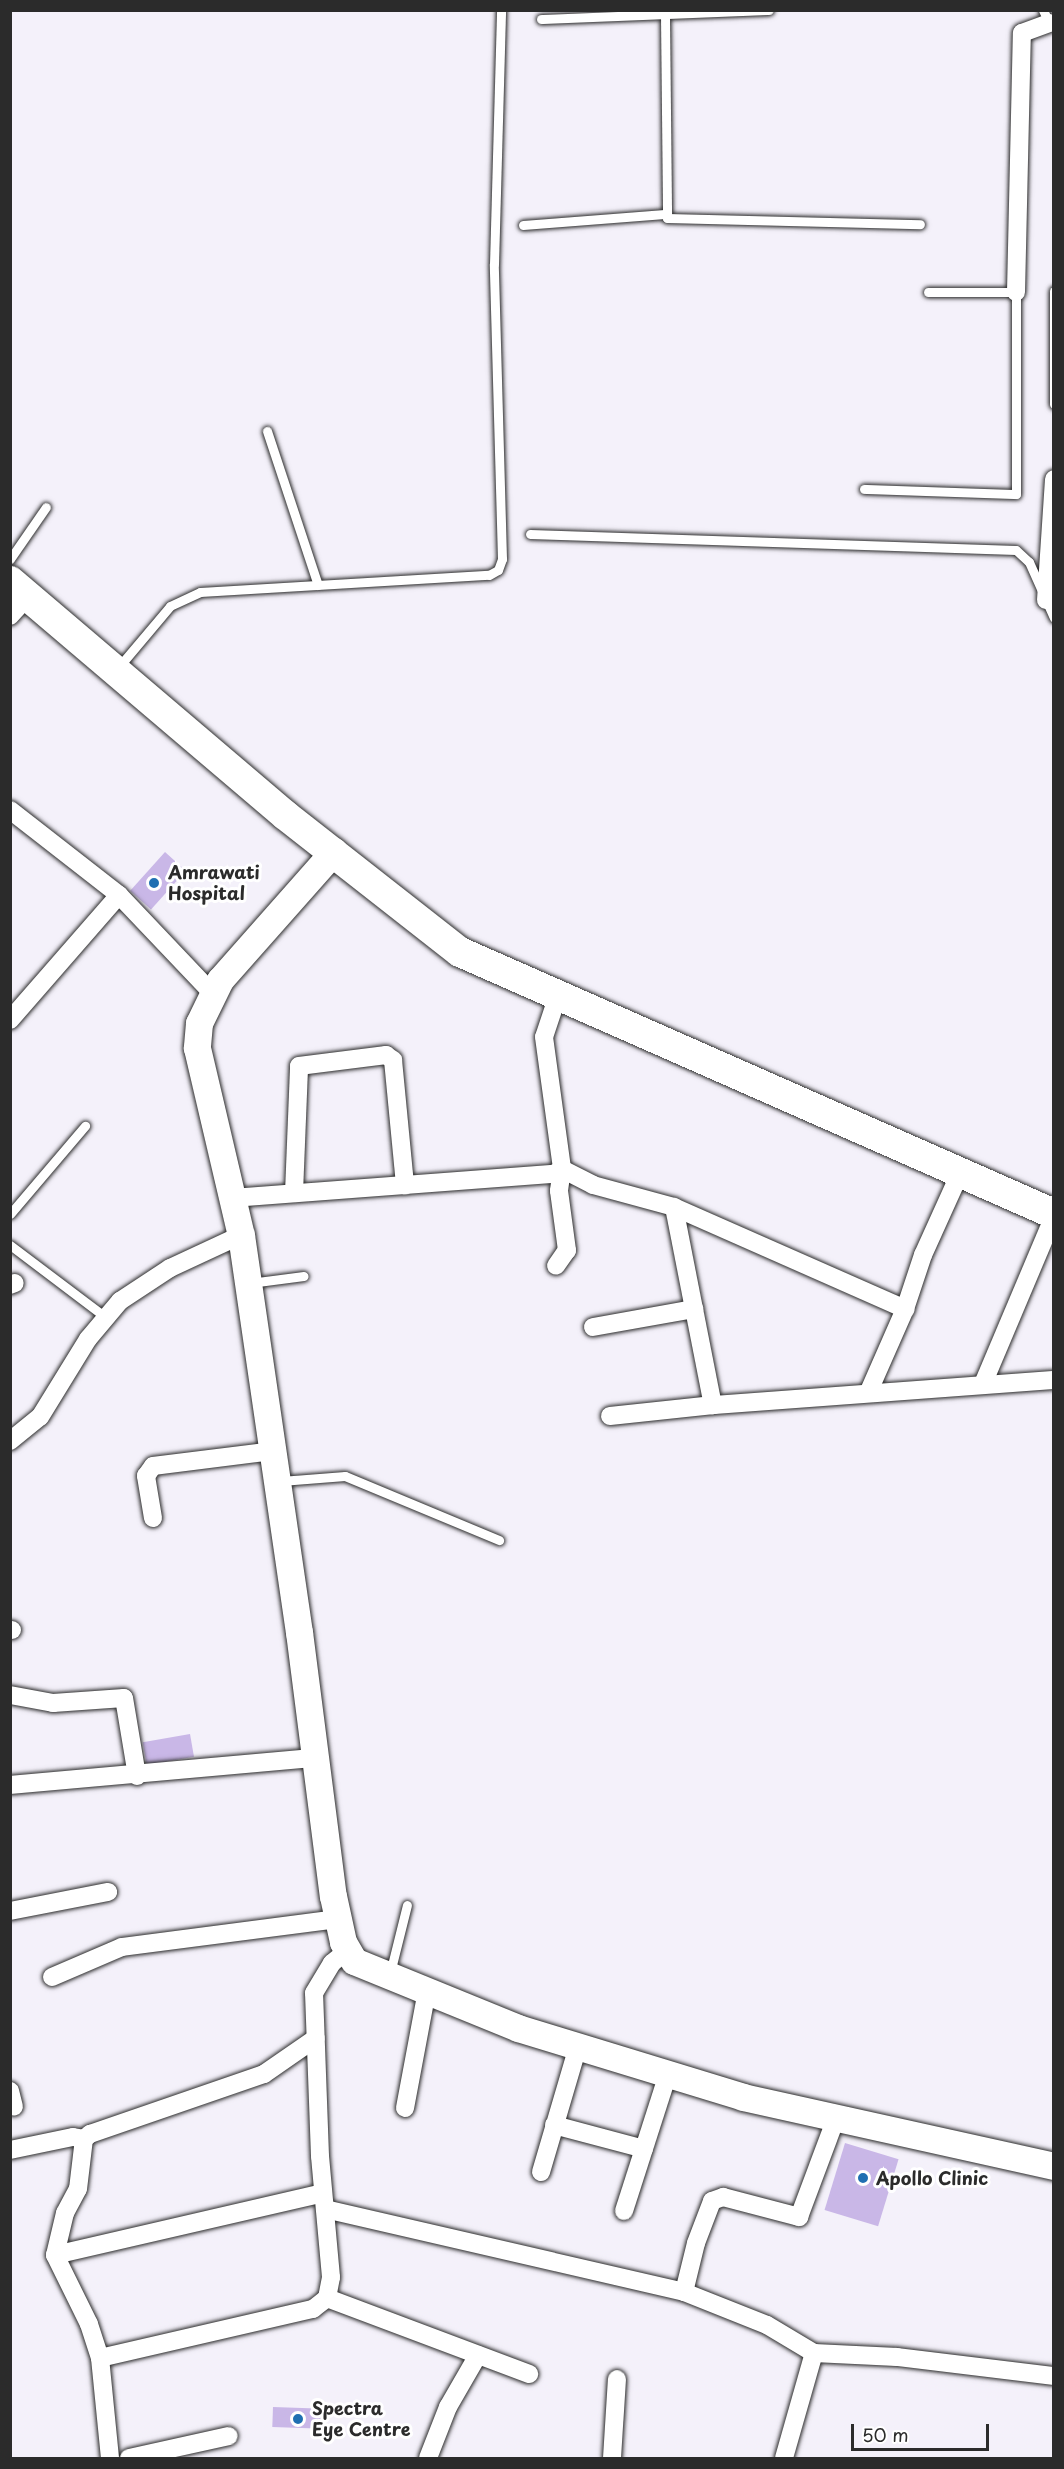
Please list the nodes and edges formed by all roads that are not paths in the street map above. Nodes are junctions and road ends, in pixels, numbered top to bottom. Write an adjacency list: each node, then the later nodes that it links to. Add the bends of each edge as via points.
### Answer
1 (501, 10): 19 (lane, via 494,264 502,559 498,570 489,575)
2 (769, 10): 3 (lane)
3 (664, 16): 4 (lane); 6 (lane)
4 (541, 19)
5 (1048, 21): 11 (street, via 1022,33)
6 (665, 214): 7 (lane, via 672,220); 8 (lane)
7 (920, 224)
8 (523, 225)
9 (1053, 291): 12 (lane)
10 (928, 292): 11 (lane)
11 (1016, 292): 15 (lane, via 1016,494)
12 (1053, 404)
13 (267, 431): 19 (lane)
14 (1053, 479): 21 (street)
15 (864, 489)
16 (46, 507): 18 (lane)
17 (530, 534): 21 (lane, via 1016,550 1029,562)
18 (10, 559)
19 (318, 585): 23 (lane, via 200,592 184,598 159,617)
20 (16, 598): 23 (main road)
21 (1046, 600): 22 (lane)
22 (1053, 618)
23 (114, 672): 25 (main road)
24 (10, 810): 26 (street)
25 (334, 850): 27 (main road); 28 (main road, via 460,952)
26 (119, 895): 27 (street); 29 (street)
27 (212, 993): 35 (main road, via 199,1023 197,1048)
28 (558, 995): 31 (street, via 544,1037); 32 (main road)
29 (10, 1020)
30 (85, 1126): 37 (lane)
31 (562, 1169): 33 (street, via 554,1174); 36 (street, via 593,1185); 41 (street, via 559,1191 567,1250)
32 (960, 1173): 38 (main road); 45 (street, via 922,1255)
33 (405, 1185): 34 (street); 34 (street, via 393,1060 387,1055 300,1066)
34 (294, 1193): 35 (street)
35 (232, 1198): 39 (main road)
36 (674, 1207): 44 (street); 45 (street)
37 (10, 1214)
38 (1053, 1215): 49 (street)
39 (241, 1235): 43 (main road); 46 (street, via 143,1284)
40 (10, 1245): 46 (lane)
41 (556, 1266)
42 (304, 1275): 43 (lane)
43 (249, 1283): 54 (main road)
44 (694, 1309): 47 (street); 51 (street)
45 (905, 1309): 50 (street)
46 (104, 1316): 53 (street, via 40,1417)
47 (593, 1327)
48 (1053, 1380): 49 (street)
49 (983, 1384): 50 (street)
50 (869, 1391): 51 (street)
51 (713, 1405): 52 (street)
52 (610, 1416)
53 (10, 1441)
54 (274, 1451): 55 (main road); 56 (street, via 153,1466 146,1476)
55 (278, 1482): 57 (lane, via 345,1476); 59 (main road)
56 (153, 1518)
57 (499, 1540)
58 (10, 1695): 60 (street, via 53,1702 124,1698)
59 (315, 1758): 60 (street); 65 (main road)
60 (137, 1776): 61 (street)
61 (10, 1785)
62 (108, 1892): 64 (street)
63 (407, 1905): 67 (lane)
64 (10, 1911)
65 (338, 1919): 66 (main road); 68 (street, via 122,1947)
66 (348, 1950): 67 (main road, via 354,1960); 70 (street, via 332,1963 314,1993)
67 (390, 1975): 69 (main road)
68 (52, 1977)
69 (427, 1990): 71 (main road, via 518,2028); 73 (street)
70 (316, 2038): 76 (street, via 264,2074); 81 (street)
71 (578, 2046): 72 (main road); 75 (street)
72 (668, 2074): 74 (main road); 77 (street)
73 (405, 2108)
74 (836, 2118): 79 (main road); 84 (street, via 803,2214 793,2218 717,2197 696,2243)
75 (554, 2126): 77 (street); 80 (street)
76 (84, 2139): 78 (street, via 73,2137); 83 (street, via 78,2189 65,2213)
77 (644, 2149): 82 (street)
78 (10, 2150)
79 (1053, 2166)
80 (541, 2172)
81 (324, 2201): 83 (street); 84 (street); 85 (street, via 331,2277)
82 (624, 2211)
83 (55, 2254): 88 (street, via 89,2324)
84 (684, 2292): 86 (street, via 767,2325)
85 (327, 2298): 87 (street); 88 (street, via 314,2309)
86 (814, 2352): 90 (street, via 897,2357); 97 (street)
87 (478, 2355): 89 (street); 95 (street, via 448,2408)
88 (100, 2358): 93 (street)
89 (529, 2374)
90 (1053, 2376)
91 (617, 2379): 96 (street)
92 (229, 2436): 94 (street)
93 (110, 2458)
94 (129, 2458)
95 (428, 2458)
96 (612, 2458)
97 (784, 2458)

